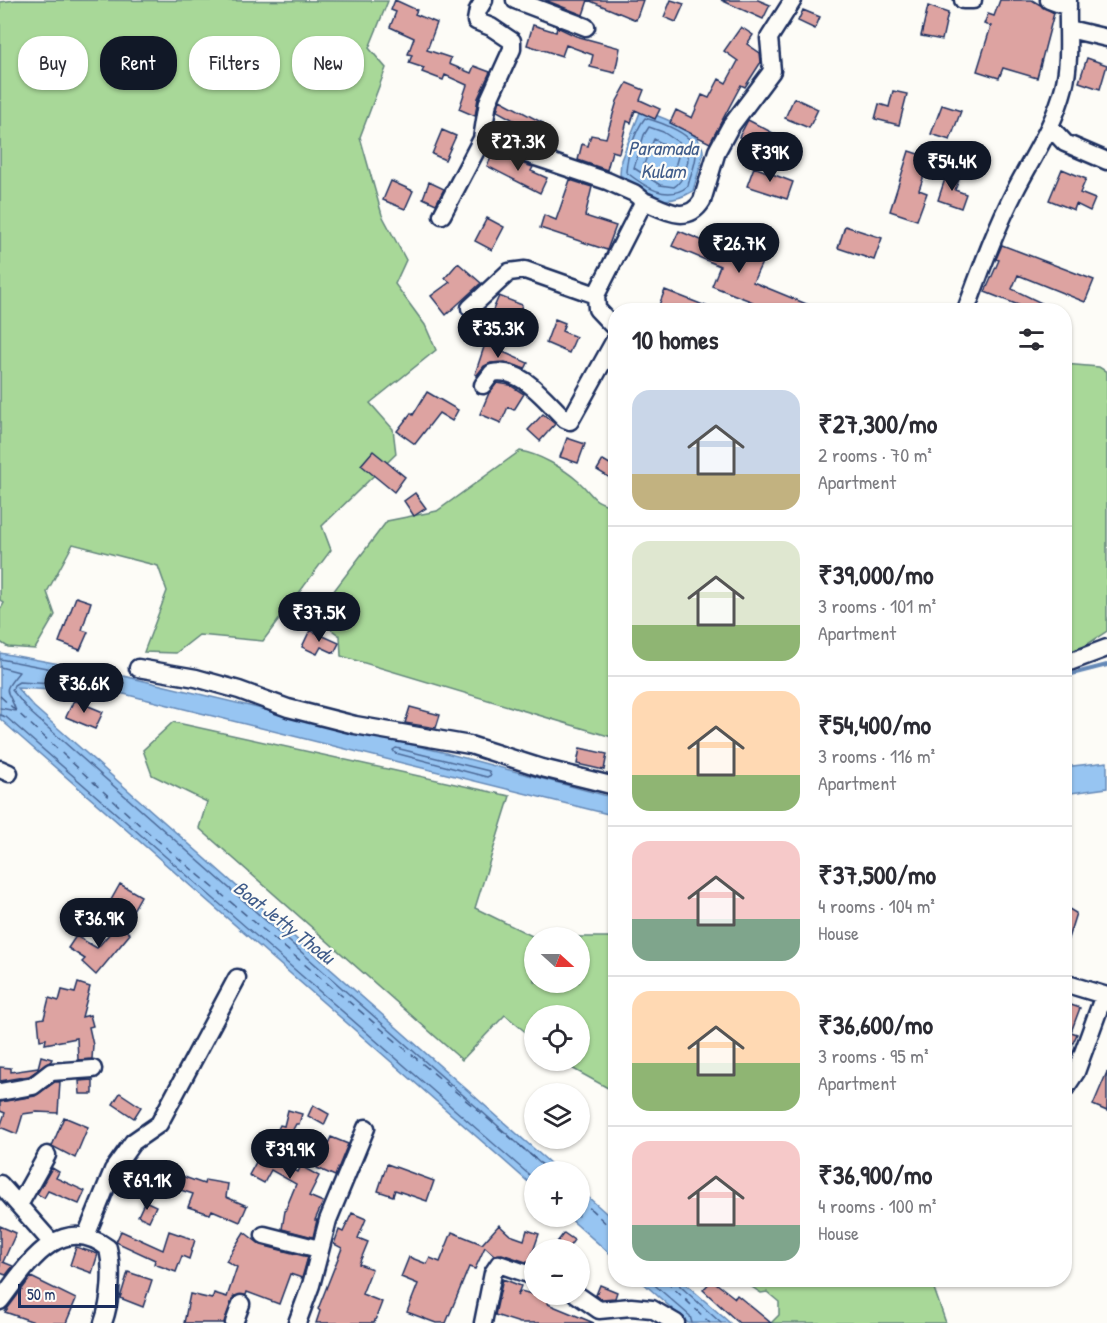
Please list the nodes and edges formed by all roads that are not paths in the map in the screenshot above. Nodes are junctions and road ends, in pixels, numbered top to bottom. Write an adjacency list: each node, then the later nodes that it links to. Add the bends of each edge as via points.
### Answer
1 (484, 0): 12 (street, via 476,21 512,41 512,49 488,102)
2 (515, 0): 8 (street)
3 (793, 0): 14 (street, via 770,38 772,71 717,151 698,208 679,215)
4 (963, 0): 5 (street)
5 (973, 0)
6 (1049, 0): 7 (street)
7 (1068, 4): 9 (street)
8 (586, 27)
9 (1069, 28): 10 (street); 11 (street, via 1064,86)
10 (1107, 38)
11 (1051, 128): 13 (street, via 1065,143); 17 (street, via 1002,220)
12 (482, 139): 14 (street, via 592,175); 15 (street)
13 (1107, 161)
14 (644, 201): 16 (street)
15 (441, 215)
16 (596, 295): 18 (street, via 525,270 509,272); 19 (street, via 597,309)
17 (969, 303)
18 (470, 308)
19 (608, 321)
20 (608, 353): 21 (street, via 570,421 520,377 504,370 492,373)
21 (483, 385)
22 (1107, 648): 23 (street)
23 (1072, 661)
24 (138, 668): 25 (street, via 196,678 355,725 470,745)
25 (608, 784)
26 (237, 978): 37 (street, via 159,1124 134,1142 113,1170)
27 (1072, 984): 28 (street)
28 (1106, 995): 30 (street)
29 (93, 1069): 31 (street, via 51,1072 33,1086)
30 (1072, 1078)
31 (0, 1092)
32 (366, 1128): 39 (street)
33 (47, 1155): 35 (street)
34 (0, 1184): 35 (street)
35 (19, 1204): 38 (street)
36 (264, 1235): 39 (street)
37 (86, 1236): 38 (street); 44 (street, via 108,1248)
38 (52, 1243): 41 (street, via 37,1253)
39 (318, 1249): 46 (street, via 311,1285)
40 (524, 1273): 47 (street, via 499,1264)
41 (0, 1301)
42 (241, 1304): 45 (street)
43 (594, 1316): 48 (street, via 631,1307 652,1309)
44 (103, 1323)
45 (234, 1323)
46 (297, 1323)
47 (483, 1323)
48 (676, 1323)

